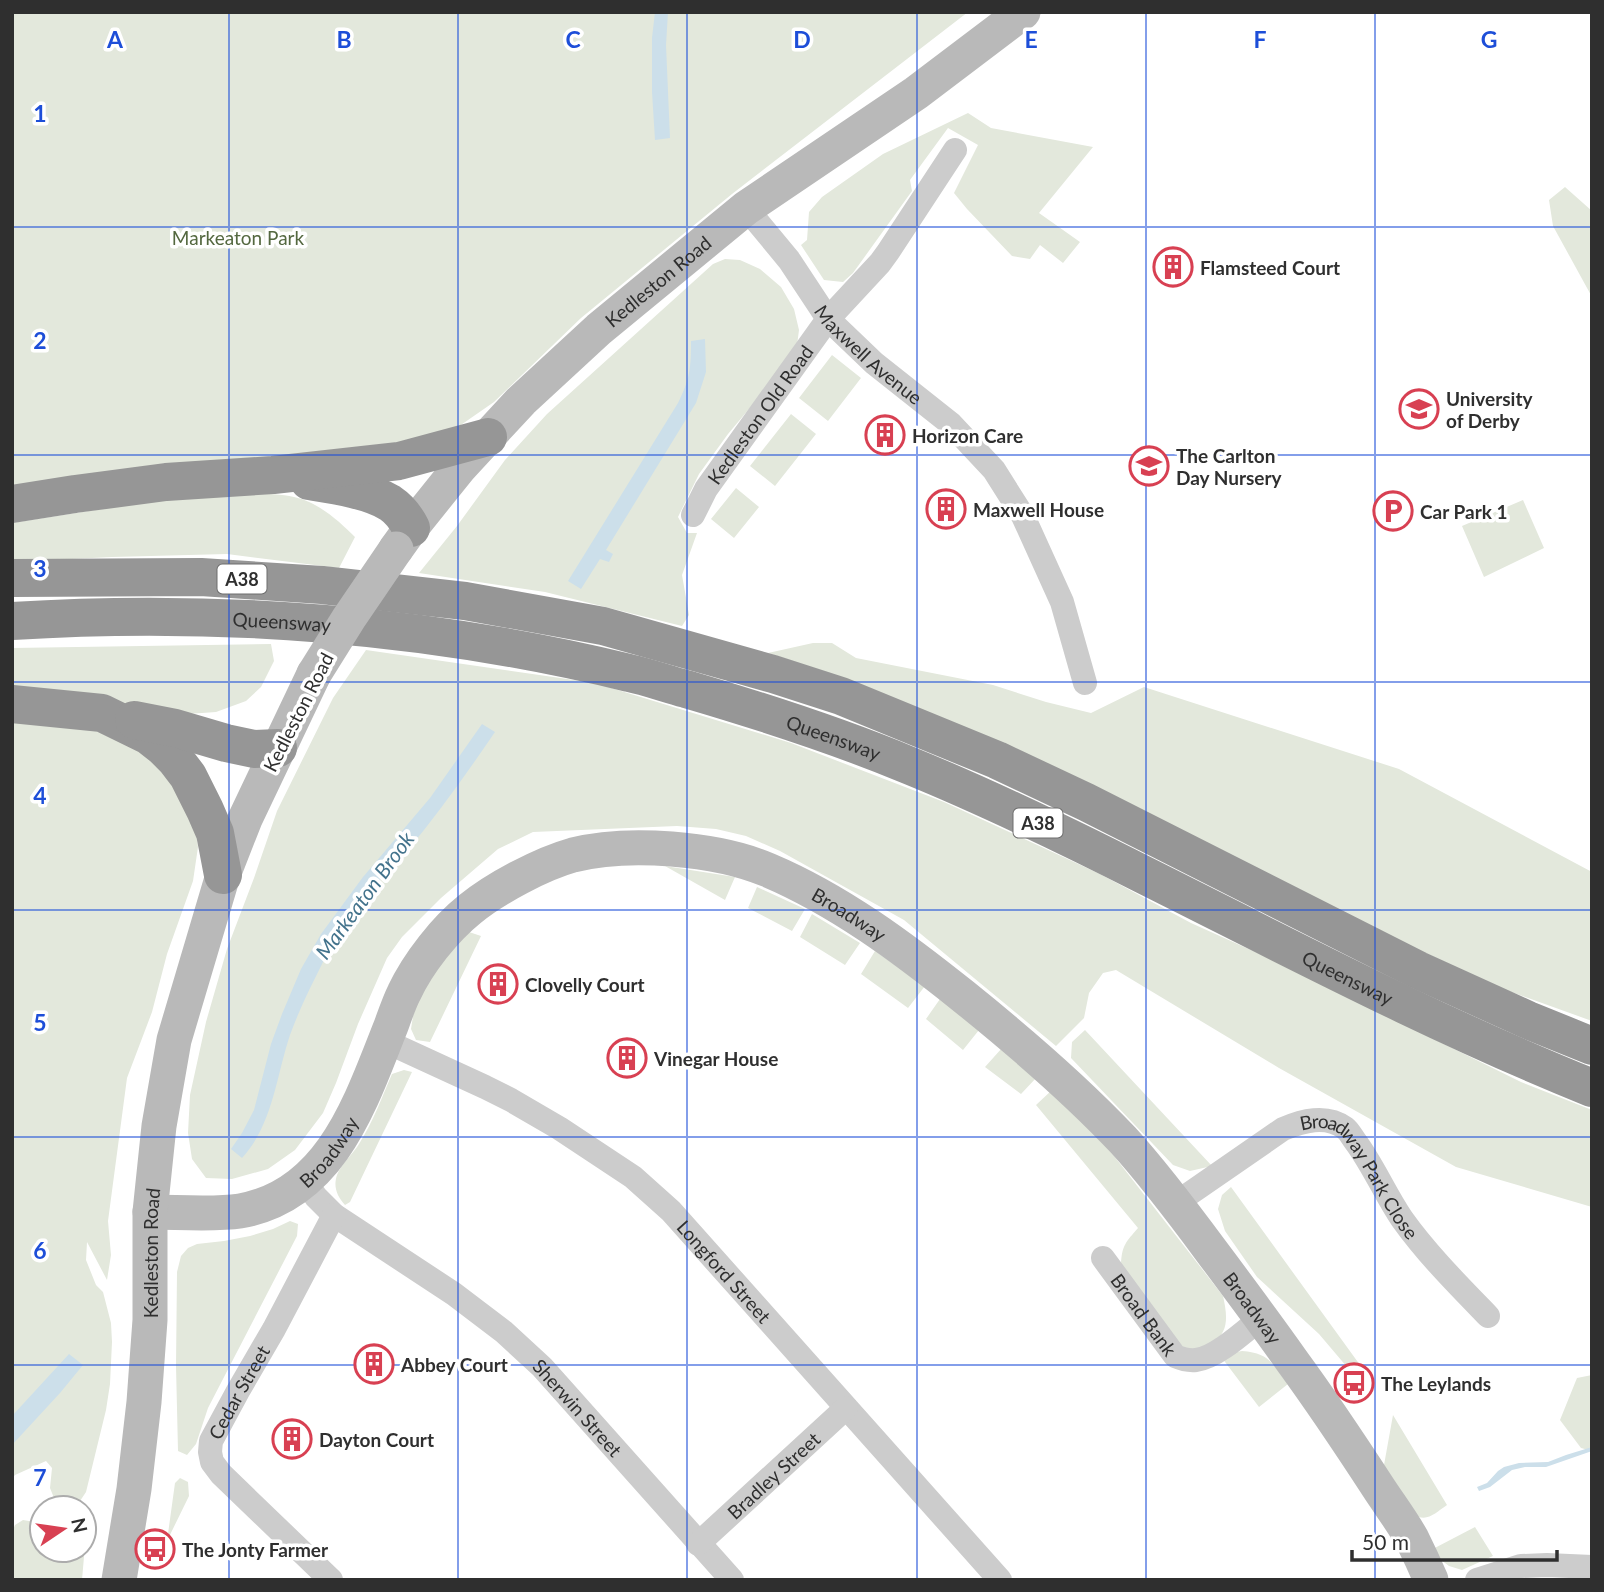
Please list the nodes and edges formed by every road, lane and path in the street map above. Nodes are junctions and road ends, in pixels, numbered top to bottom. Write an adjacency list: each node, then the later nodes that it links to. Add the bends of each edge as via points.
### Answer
1 (1023, 12): 3 (street, Kedleston Road, via 916,93)
2 (955, 150): 4 (street, Kedleston Old Road, via 888,253)
3 (746, 208): 4 (street, Maxwell Avenue, via 789,260); 5 (street, Kedleston Road, via 598,329)
4 (828, 319): 8 (street, Kedleston Old Road, via 706,489); 12 (street, Maxwell Avenue, via 874,363 951,424 993,470 1023,516 1062,602)
5 (488, 437): 6 (highway, via 399,461); 9 (street, Kedleston Road)
6 (273, 474): 7 (highway, via 166,482); 9 (highway, via 369,494 390,503 405,516)
7 (12, 504)
8 (693, 515)
9 (404, 539): 15 (street, Kedleston Road, bridge, via 314,674)
10 (12, 578): 18 (highway, Queensway / A38, via 201,577 465,601 603,626 773,674 841,696 997,760 1418,970)
11 (12, 621): 19 (highway, Queensway / A38, via 188,615 454,638 630,673 743,705 908,765 988,800 1414,1010)
12 (1085, 683)
13 (12, 704): 14 (highway)
14 (102, 713): 15 (highway, via 254,749); 16 (highway, via 149,736 188,776 215,833)
15 (278, 748): 16 (street, Kedleston Road)
16 (223, 875): 22 (street, Kedleston Road, via 174,1040)
17 (385, 1041): 20 (street, Broadway, via 357,1108 333,1150); 21 (street, Broadway, via 404,991 437,943 469,910 497,890 578,854 639,848 719,856 767,870 835,904 930,970 1026,1046 1077,1094); 27 (street, Longford Street, via 511,1100 633,1177 671,1211)
18 (1592, 1046)
19 (1592, 1087)
20 (306, 1181): 22 (street, Broadway, via 274,1201 239,1211); 23 (street, Sherwin Street)
21 (1176, 1203): 25 (street, Broadway Park Close, via 1283,1129 1302,1121 1334,1122 1346,1129 1362,1150 1401,1218 1435,1261); 26 (street, Broadway)
22 (150, 1212): 30 (street, Kedleston Road, via 145,1402)
23 (334, 1214): 28 (street, Sherwin Street, via 454,1294 542,1367); 31 (street, Cedar Street, via 209,1452 221,1474)
24 (1103, 1258): 26 (street, Broad Bank, via 1175,1356 1185,1360 1209,1356)
25 (1488, 1316)
26 (1261, 1318): 34 (street, Broadway, via 1337,1423 1410,1536)
27 (846, 1408): 28 (street, Bradley Street); 33 (street, Longford Street)
28 (698, 1544): 32 (street, Sherwin Street)
29 (1592, 1567): 35 (street, via 1521,1566)
30 (119, 1580)
31 (331, 1580)
32 (732, 1580)
33 (1000, 1580)
34 (1431, 1580)
35 (1477, 1580)

